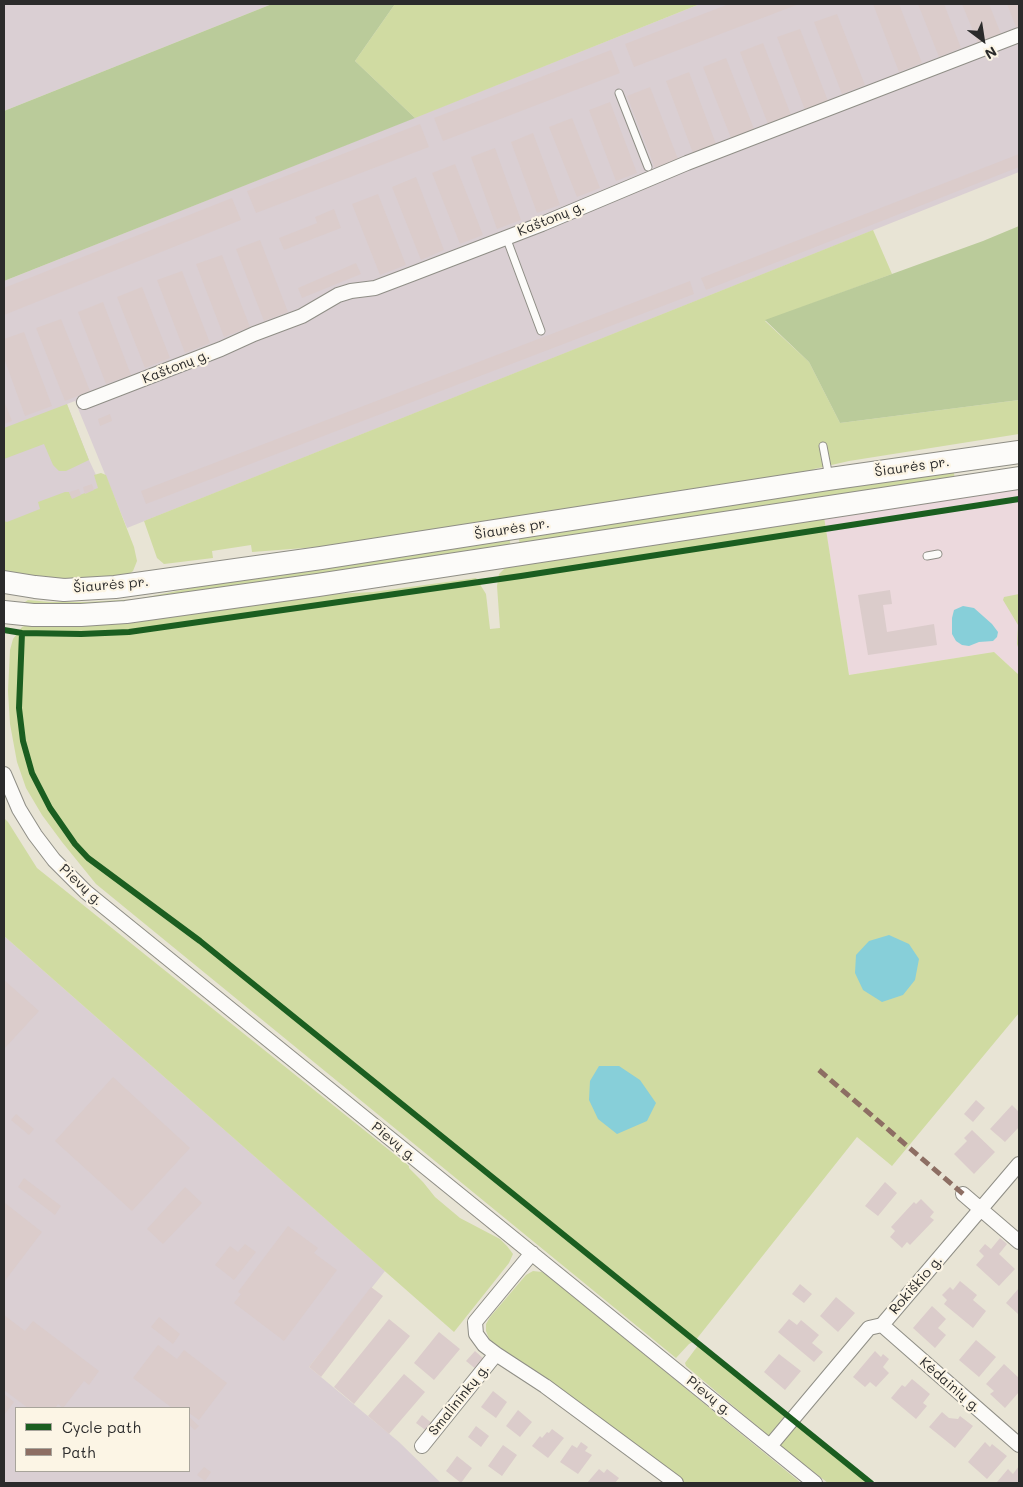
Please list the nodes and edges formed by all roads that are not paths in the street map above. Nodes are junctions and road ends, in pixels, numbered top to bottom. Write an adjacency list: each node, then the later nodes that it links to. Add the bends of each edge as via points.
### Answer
1 (1019, 35): 4 (street, Kaštonų g., via 687,163)
2 (619, 93): 3 (lane)
3 (648, 167)
4 (506, 237): 5 (lane); 6 (street, Kaštonų g., via 375,288 338,295 302,316)
5 (541, 331)
6 (84, 402)
7 (823, 446): 11 (lane)
8 (1019, 452): 9 (main road, Šiaurės pr.)
9 (973, 458): 11 (main road, Šiaurės pr.); 12 (main road, via 965,473)
10 (1019, 478): 12 (main road, Šiaurės pr.)
11 (829, 480): 15 (main road, Šiaurės pr., via 115,587 64,590)
12 (977, 485): 16 (main road, Šiaurės pr., via 126,612 33,615)
13 (938, 554): 14 (lane)
14 (927, 556)
15 (4, 583)
16 (4, 612)
17 (4, 774): 22 (street, Pievų g., via 35,835 54,860 86,892)
18 (1019, 1164): 20 (street, Rokiškio g.)
19 (963, 1194): 20 (street)
20 (981, 1210): 21 (street); 23 (street, Rokiškio g.)
21 (1019, 1242)
22 (532, 1253): 24 (street, via 475,1322 476,1334); 27 (street, Pievų g.)
23 (882, 1325): 25 (street, Kėdainių g.); 27 (street, Rokiškio g., via 869,1328)
24 (496, 1354): 26 (street, Smalininkų g.); 28 (street, via 545,1386)
25 (1019, 1445)
26 (422, 1446)
27 (770, 1446): 29 (street, Pievų g.)
28 (676, 1483)
29 (815, 1483)

